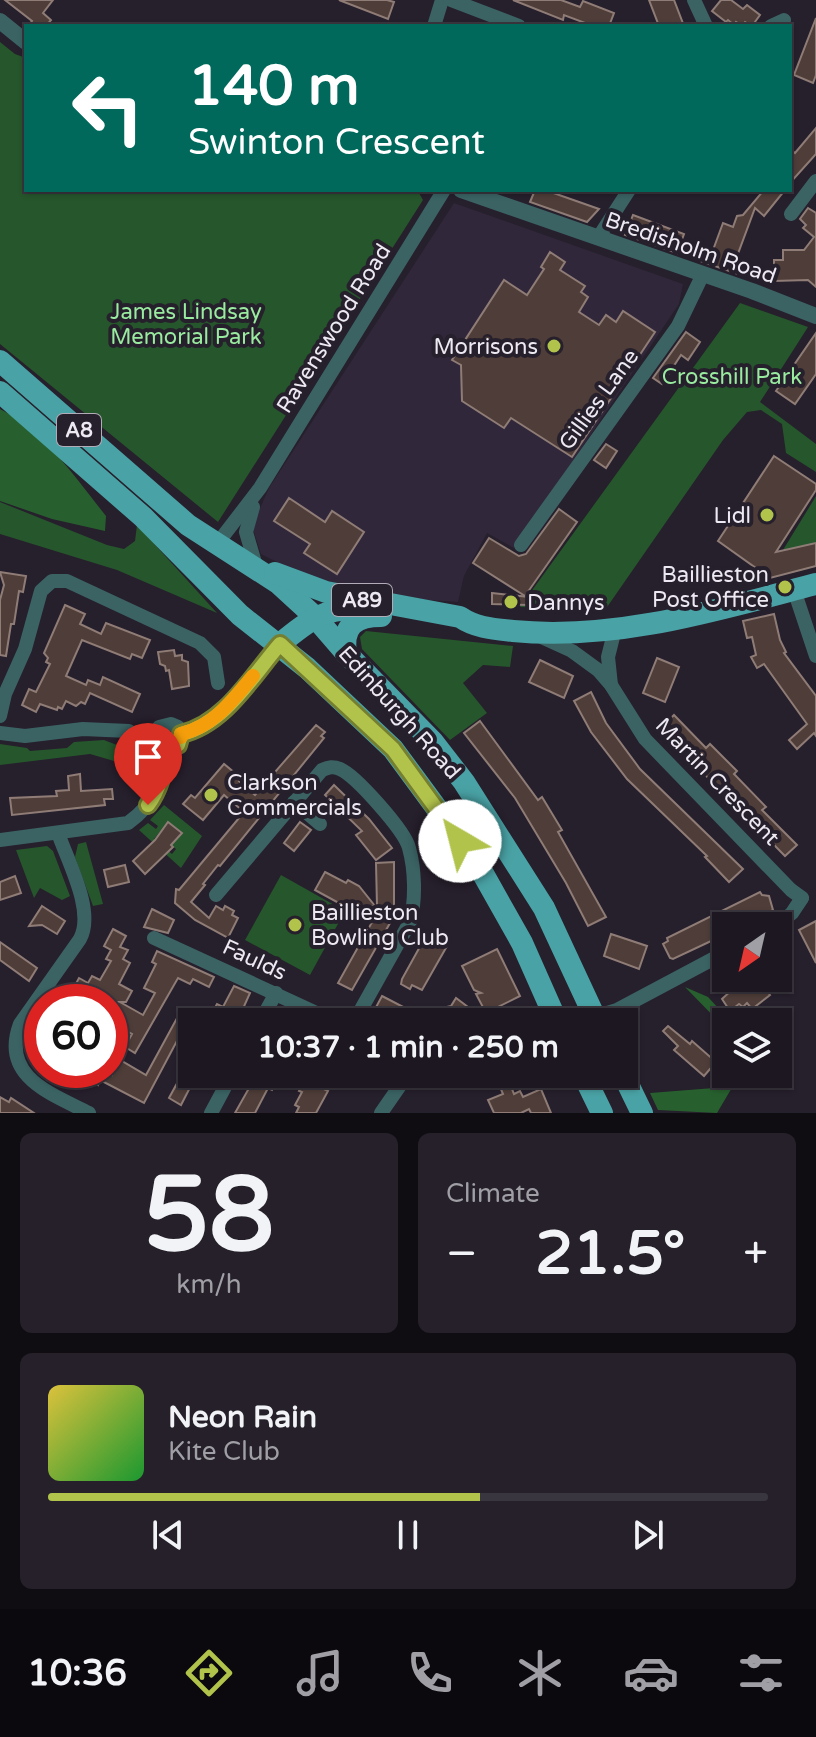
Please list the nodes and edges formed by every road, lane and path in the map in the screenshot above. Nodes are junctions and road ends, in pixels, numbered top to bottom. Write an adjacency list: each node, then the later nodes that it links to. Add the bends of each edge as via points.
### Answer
1 (442, 0): 5 (street)
2 (451, 0): 6 (street)
3 (694, 0): 7 (street)
4 (0, 21): 8 (street)
5 (435, 24)
6 (514, 24)
7 (705, 24)
8 (24, 40)
9 (816, 181): 13 (street)
10 (443, 192): 19 (street, Ravenswood Road)
11 (467, 192): 14 (street, Bredisholm Road)
12 (628, 192): 14 (street)
13 (791, 214)
14 (598, 238): 15 (street, Bredisholm Road)
15 (703, 274): 16 (street, Bredisholm Road); 21 (street, Gillies Lane, via 678,326)
16 (816, 316)
17 (0, 361): 20 (main road, A8, via 188,525)
18 (0, 392): 24 (main road, Edinburgh Road / A8, via 143,517)
19 (260, 488): 20 (street, Ravenswood Road); 22 (street, Ravenswood Road, via 246,532)
20 (217, 544): 22 (main road, A8); 24 (main road, via 213,566)
21 (521, 545)
22 (256, 566): 25 (main road, A8); 27 (main road, A89, via 326,592); 30 (main road, via 294,613 296,623)
23 (805, 587): 28 (main road, A89); 32 (street)
24 (226, 602): 30 (main road, Edinburgh Road / A8, via 240,615)
25 (314, 616): 26 (main road, A89, via 350,608); 30 (main road); 31 (main road, Edinburgh Road / A8)
26 (390, 616): 27 (main road, A89, via 446,627); 31 (main road, via 365,616 349,626)
27 (470, 623): 29 (main road, A89)
28 (615, 629): 29 (main road, A89); 34 (street, via 608,657)
29 (533, 633): 34 (street, Martin Crescent, via 572,651)
30 (287, 638): 38 (street, via 215,718); 53 (main road, Edinburgh Road / A8, via 393,749 477,863)
31 (346, 653): 54 (main road, Edinburgh Road / A8, via 433,742 464,782 544,908)
32 (816, 656)
33 (218, 683): 35 (street, via 214,657 200,643 67,581 52,581 41,591)
34 (611, 685): 45 (street, Martin Crescent, via 645,739 791,890)
35 (0, 716)
36 (129, 731): 37 (street)
37 (0, 733)
38 (181, 734): 39 (street, via 178,745); 39 (street, via 171,724 159,727 157,743)
39 (167, 750): 42 (street, via 159,787 138,816 119,826)
40 (294, 802): 41 (street); 44 (street); 52 (street, via 322,770 338,768 381,807 408,844 415,905)
41 (320, 824)
42 (58, 833): 43 (street); 60 (street, via 86,913 86,928 20,1024 15,1052 20,1068 37,1086)
43 (0, 840)
44 (216, 895)
45 (809, 899): 46 (street)
46 (792, 913)
47 (154, 938): 49 (street, Faulds)
48 (712, 959): 55 (street)
49 (276, 993): 50 (street); 51 (street, Faulds)
50 (268, 1008)
51 (307, 1008)
52 (362, 1008)
53 (552, 1008)
54 (590, 1008)
55 (621, 1008)
56 (224, 1088): 61 (street)
57 (398, 1088): 62 (street)
58 (590, 1088): 63 (main road)
59 (630, 1088): 64 (main road)
60 (89, 1113)
61 (211, 1113)
62 (381, 1113)
63 (602, 1113)
64 (642, 1113)

